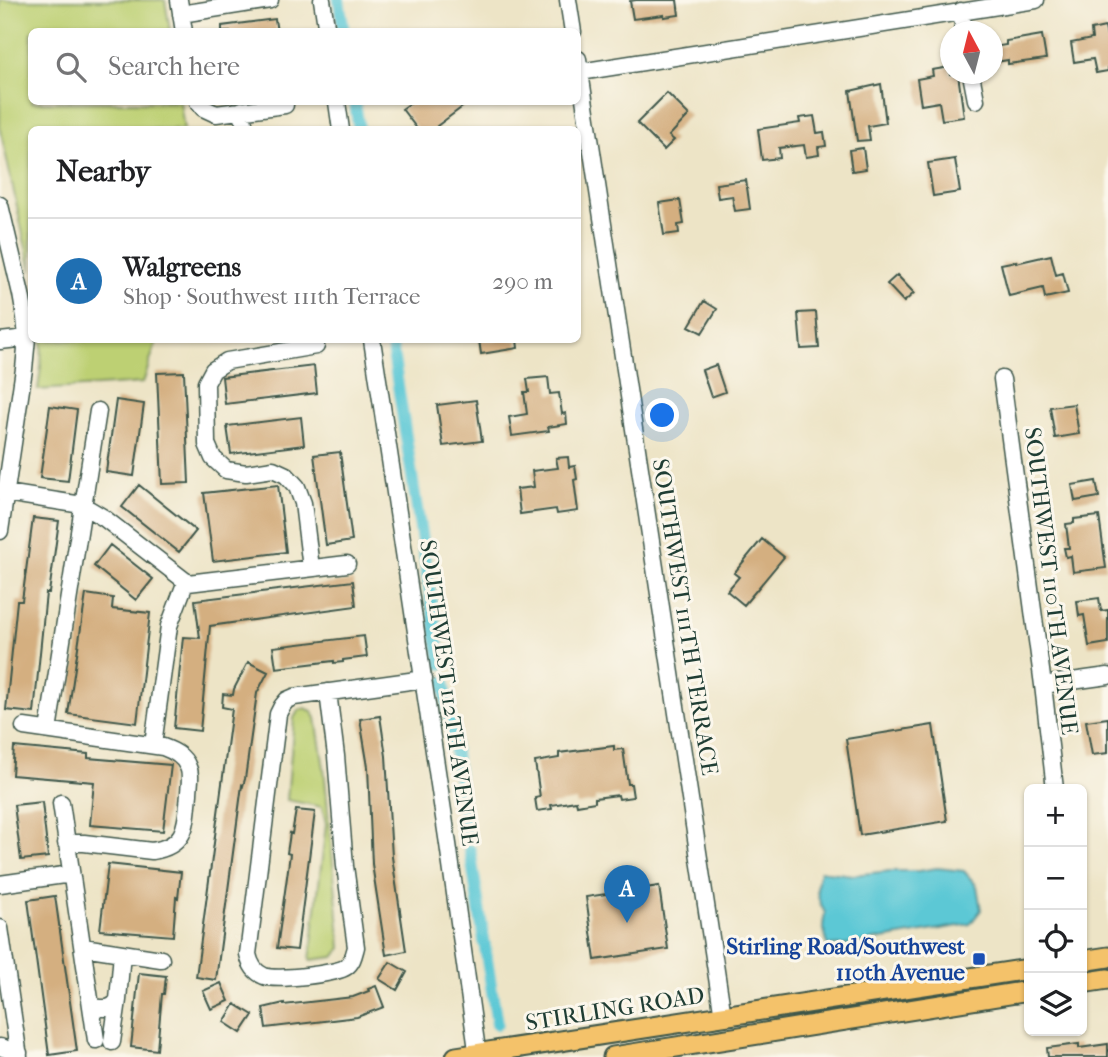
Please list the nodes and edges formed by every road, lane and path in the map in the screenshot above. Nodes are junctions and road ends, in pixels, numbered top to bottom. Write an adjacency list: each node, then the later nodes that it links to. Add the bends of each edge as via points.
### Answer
1 (270, 0): 5 (street)
2 (322, 0): 9 (street)
3 (568, 0): 10 (street)
4 (1036, 0): 6 (street)
5 (180, 7): 8 (street)
6 (961, 11): 7 (street); 11 (street)
7 (962, 21)
8 (183, 28)
9 (326, 28)
10 (572, 28)
11 (581, 65)
12 (973, 84): 13 (street)
13 (976, 100)
14 (581, 102): 21 (street, SOUTHWEST 111TH TERRACE)
15 (200, 105): 18 (street, via 216,114)
16 (278, 105): 18 (street)
17 (337, 105): 20 (street)
18 (242, 110): 19 (street)
19 (244, 126)
20 (340, 126)
21 (583, 138): 61 (street, SOUTHWEST 111TH TERRACE)
22 (0, 205): 23 (street)
23 (27, 338): 24 (street); 30 (street)
24 (0, 341)
25 (373, 343): 37 (street, SOUTHWEST 112TH AVENUE)
26 (278, 345): 27 (street); 34 (street, via 213,370 206,383 207,444 226,470 273,469 297,487)
27 (317, 346)
28 (1003, 382): 38 (street, SOUTHWEST 110TH AVENUE)
29 (98, 411): 31 (street)
30 (3, 492): 31 (street); 32 (street)
31 (82, 505): 35 (street); 41 (street)
32 (0, 531)
33 (347, 564): 34 (street)
34 (312, 568): 35 (street)
35 (187, 582): 42 (street, via 169,626)
36 (1108, 676): 38 (street)
37 (424, 679): 39 (street); 64 (street, SOUTHWEST 112TH AVENUE)
38 (1043, 685): 43 (street, SOUTHWEST 110TH AVENUE)
39 (328, 692): 39 (street, via 287,700 278,714 248,947 254,968 278,979 343,969 356,947)
40 (24, 727): 41 (street)
41 (48, 730): 42 (street)
42 (153, 745): 45 (street, via 179,754 190,772 185,825 177,842 152,851)
43 (1054, 784)
44 (61, 803): 45 (street)
45 (66, 843): 46 (street)
46 (71, 874): 47 (street); 49 (street)
47 (0, 884)
48 (0, 928): 60 (street)
49 (83, 947): 50 (street); 59 (street)
50 (122, 953): 52 (street); 58 (street)
51 (1108, 957): 53 (main road)
52 (162, 959)
53 (1087, 960)
54 (1024, 970): 61 (main road, STIRLING ROAD)
55 (1108, 979): 56 (main road)
56 (1087, 982)
57 (1024, 992): 66 (main road, STIRLING ROAD)
58 (118, 1000): 59 (street, via 108,1009); 59 (street, via 104,1041)
59 (91, 1007)
60 (6, 1008): 63 (street)
61 (723, 1017): 64 (main road, STIRLING ROAD)
62 (0, 1047): 63 (street)
63 (19, 1055)
64 (477, 1056): 65 (main road, STIRLING ROAD)
65 (456, 1057)
66 (613, 1057)

